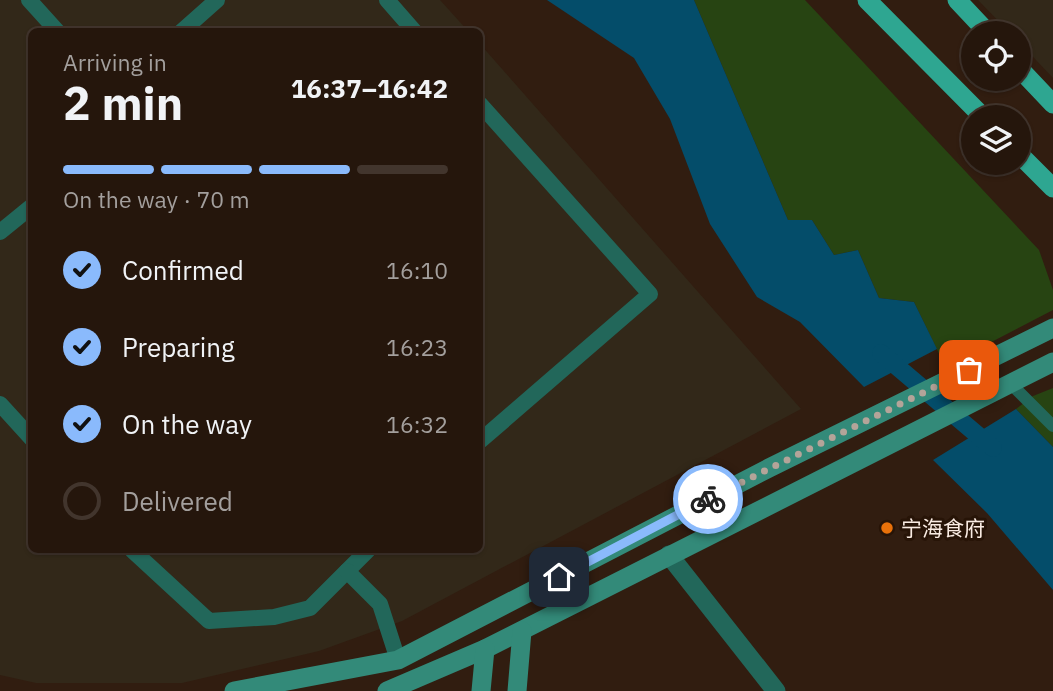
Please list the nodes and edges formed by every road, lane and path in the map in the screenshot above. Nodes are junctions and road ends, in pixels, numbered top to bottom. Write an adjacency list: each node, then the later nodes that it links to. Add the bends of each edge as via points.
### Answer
1 (29, 0): 7 (street)
2 (217, 0): 8 (street)
3 (387, 0): 9 (street)
4 (867, 0): 12 (main road)
5 (957, 0): 6 (main road)
6 (977, 21)
7 (54, 28)
8 (186, 28)
9 (412, 28)
10 (1031, 81): 11 (main road)
11 (1053, 104)
12 (971, 105)
13 (483, 107): 24 (street, via 650,294)
14 (1031, 166): 15 (main road)
15 (1053, 188)
16 (28, 209): 17 (street)
17 (0, 232)
18 (1053, 328): 31 (main road, via 769,468)
19 (1053, 362): 20 (main road)
20 (1012, 385): 22 (street); 27 (main road)
21 (0, 404): 23 (street)
22 (1053, 426)
23 (28, 433)
24 (483, 438)
25 (135, 553): 28 (street, via 209,621 275,617 310,608)
26 (365, 553): 28 (street)
27 (669, 555): 29 (main road); 36 (street)
28 (347, 571): 31 (street, via 380,604)
29 (522, 631): 30 (main road); 35 (main road)
30 (485, 649): 33 (main road); 34 (main road)
31 (398, 660): 32 (main road)
32 (234, 691)
33 (387, 691)
34 (481, 691)
35 (517, 691)
36 (776, 691)

